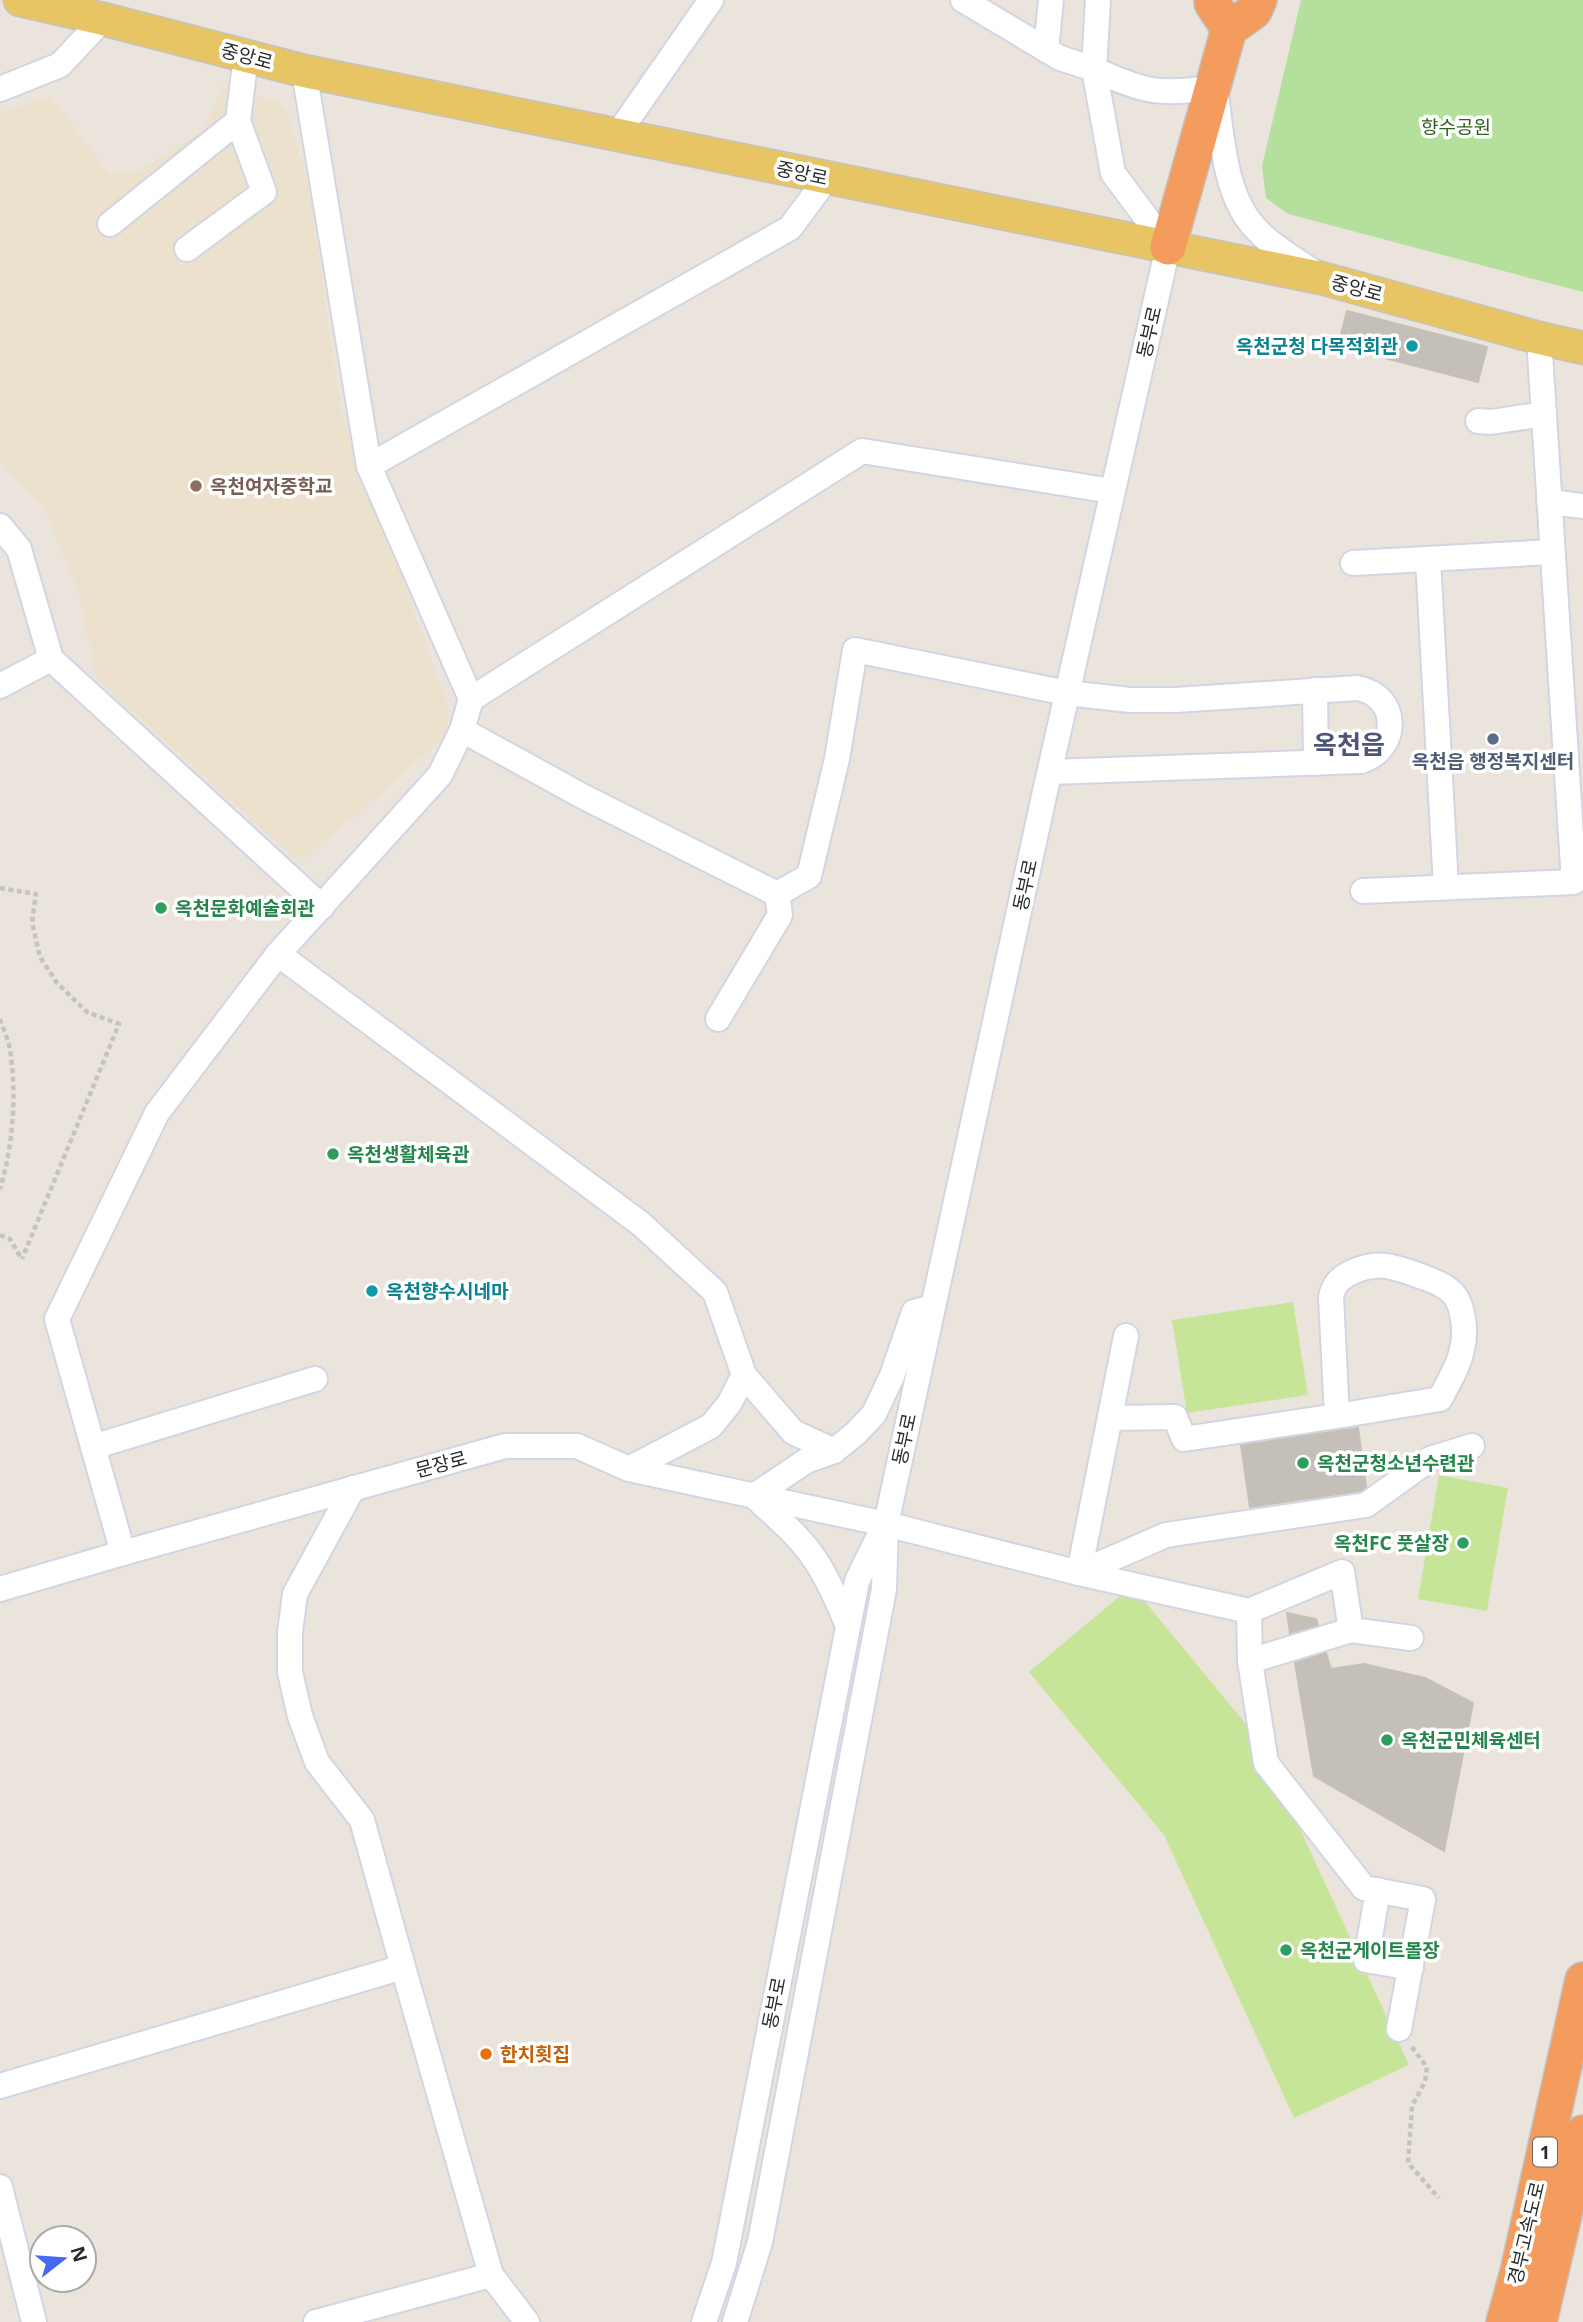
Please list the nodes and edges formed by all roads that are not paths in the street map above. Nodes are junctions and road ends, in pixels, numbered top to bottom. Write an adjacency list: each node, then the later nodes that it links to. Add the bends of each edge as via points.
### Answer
1 (20, 0): 8 (main road, 중앙로)
2 (711, 0): 16 (street)
3 (963, 0): 9 (street)
4 (1051, 0): 9 (street)
5 (1098, 0): 11 (street)
6 (1259, 0): 7 (highway, via 1254,11)
7 (1221, 15): 13 (highway)
8 (103, 19): 10 (main road, 중앙로); 14 (street, via 60,65)
9 (1046, 50): 11 (street)
10 (246, 56): 12 (main road, 중앙로); 15 (street)
11 (1094, 69): 13 (street, via 1143,89 1179,93); 19 (street, via 1113,173)
12 (304, 71): 16 (main road, 중앙로); 26 (street)
13 (1214, 87): 19 (highway); 21 (street, via 1228,178 1243,210 1256,230)
14 (0, 89)
15 (238, 121): 18 (street); 20 (street, via 264,192)
16 (617, 135): 17 (main road, 중앙로)
17 (828, 178): 19 (main road, 중앙로); 26 (street, via 790,228)
18 (110, 224)
19 (1168, 247): 21 (main road, 중앙로); 27 (street, 동부로)
20 (187, 249)
21 (1321, 278): 22 (main road, 중앙로)
22 (1539, 338): 23 (main road, 중앙로); 24 (street)
23 (1583, 348)
24 (1544, 414): 25 (street); 28 (street)
25 (1478, 421)
26 (369, 466): 38 (street)
27 (1112, 491): 37 (street, 동부로); 38 (street, via 862,451)
28 (1549, 502): 29 (street); 31 (street)
29 (1583, 506)
30 (0, 526): 34 (street, via 19,549)
31 (1552, 552): 32 (street); 42 (street, via 1574,882)
32 (1428, 559): 33 (street); 42 (street)
33 (1353, 563)
34 (51, 660): 35 (street); 45 (street)
35 (0, 686)
36 (1315, 690): 37 (street, via 1164,700); 40 (street); 40 (street, via 1373,693 1385,705 1390,721 1387,740 1374,755)
37 (1067, 693): 41 (street, 동부로); 44 (street, via 855,650 837,759 809,876)
38 (471, 699): 39 (street)
39 (462, 730): 44 (street); 45 (street, via 440,775)
40 (1316, 763): 41 (street)
41 (1050, 772): 48 (street, 동부로)
42 (1446, 887): 43 (street)
43 (1363, 891)
44 (777, 894): 47 (street, via 780,915)
45 (322, 907): 46 (street)
46 (278, 954): 50 (street, via 641,1224 715,1292); 55 (street, via 157,1113 57,1320)
47 (718, 1019)
48 (932, 1307): 56 (street, via 914,1312 874,1415); 60 (street, 동부로)
49 (1126, 1336): 53 (street)
50 (744, 1375): 56 (street, via 793,1432); 57 (street, via 711,1426)
51 (315, 1379): 55 (street)
52 (1337, 1416): 52 (street, via 1333,1286 1352,1272 1378,1264 1443,1284 1457,1299 1463,1348 1440,1399); 53 (street, via 1184,1439 1175,1417)
53 (1110, 1418): 62 (street)
54 (1472, 1446): 62 (street, via 1430,1459 1367,1505 1166,1535)
55 (93, 1447): 61 (street)
56 (834, 1451): 59 (street, via 806,1461)
57 (629, 1469): 58 (street, 문장로, via 577,1446 505,1447); 59 (street, 문장로)
58 (353, 1488): 61 (street, 문장로); 70 (street, via 295,1594 289,1632 290,1672 317,1762 362,1819)
59 (754, 1496): 60 (street, 문장로); 65 (street, via 815,1558)
60 (886, 1524): 62 (street, 문장로); 65 (street, 동부로, via 857,1581); 82 (street, 동부로, via 884,1589 760,2242)
61 (124, 1553): 63 (street, 문장로)
62 (1079, 1573): 64 (street, 문장로)
63 (0, 1589)
64 (1249, 1611): 66 (street, via 1342,1572); 68 (street)
65 (848, 1626): 81 (street, 동부로, via 724,2263)
66 (1351, 1630): 67 (street); 68 (street)
67 (1411, 1638)
68 (1250, 1661): 69 (street, via 1266,1763 1364,1888)
69 (1378, 1890): 71 (street, via 1366,1960); 71 (street, via 1423,1899)
70 (403, 1968): 74 (street); 77 (street)
71 (1410, 1968): 73 (street)
72 (1583, 1980): 83 (highway, 경부고속도로 / 1)
73 (1399, 2029)
74 (0, 2086)
75 (1583, 2133): 84 (highway, 경부고속도로 / 1)
76 (0, 2187): 78 (street)
77 (491, 2275): 79 (street); 80 (street)
78 (34, 2322)
79 (316, 2322)
80 (527, 2322)
81 (704, 2322)
82 (735, 2322)
83 (1504, 2322)
84 (1539, 2322)

